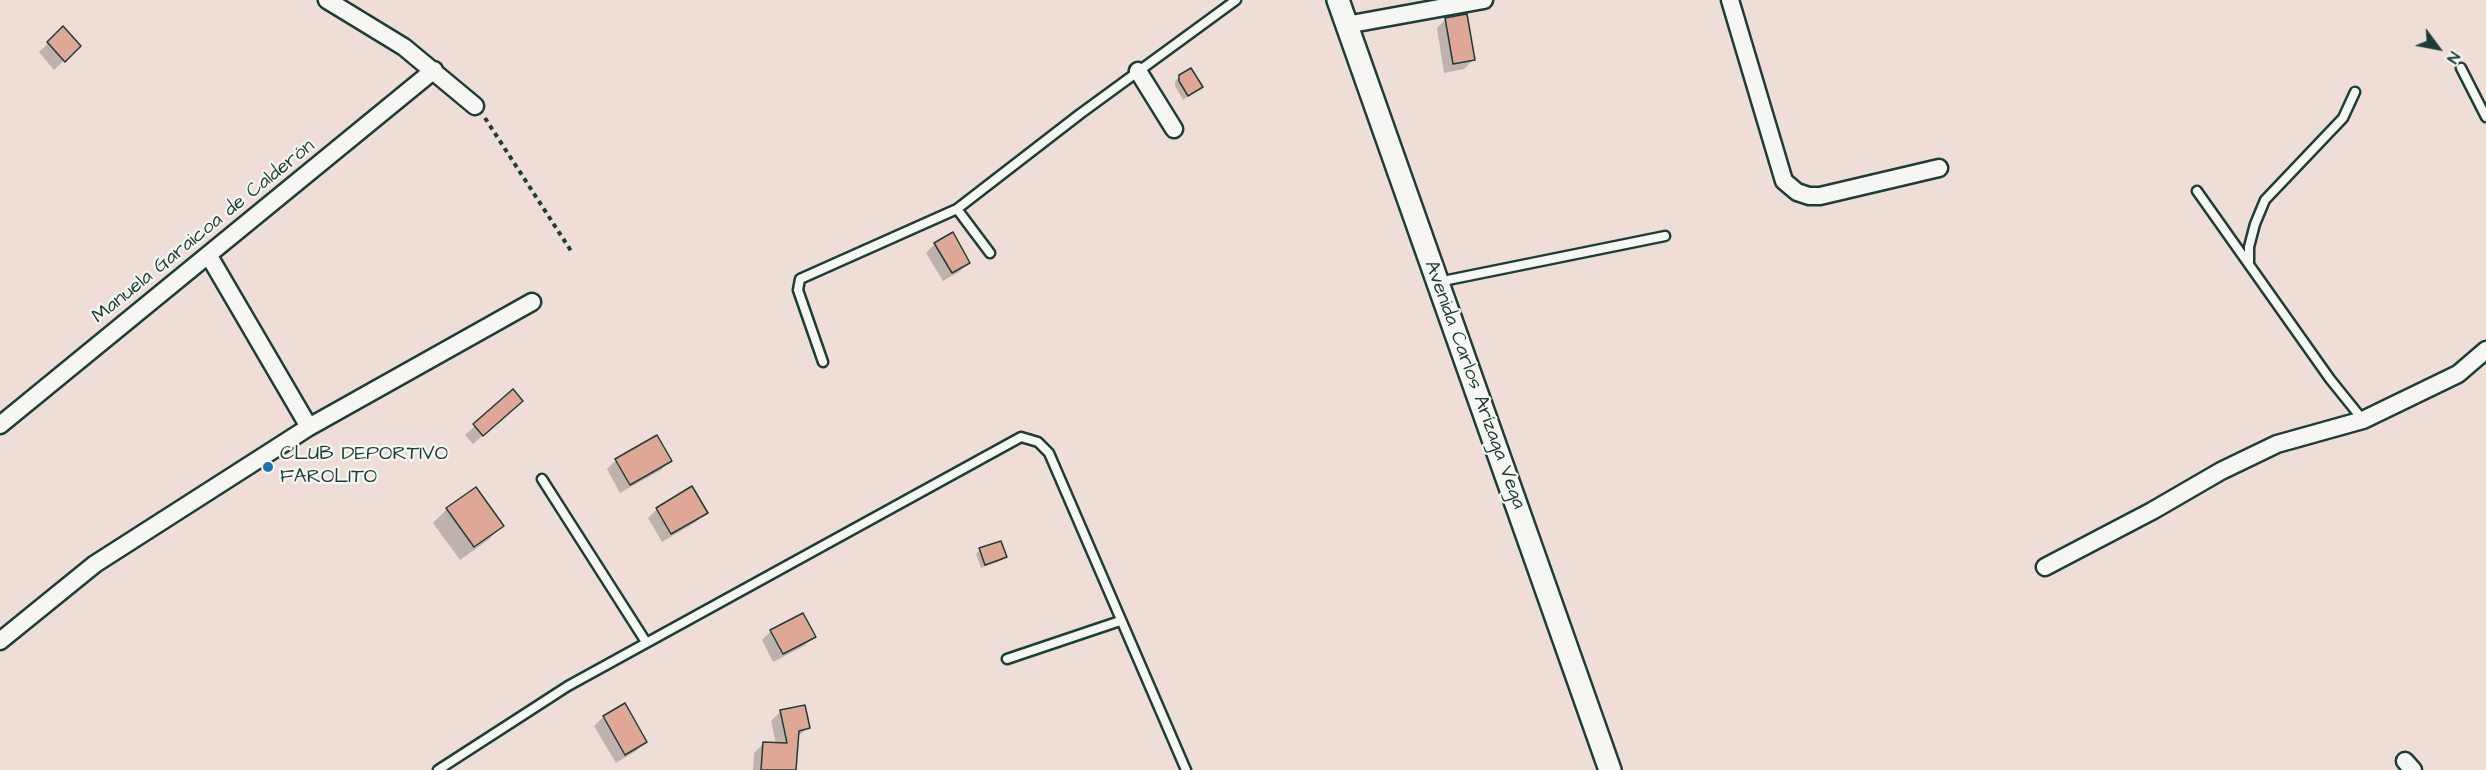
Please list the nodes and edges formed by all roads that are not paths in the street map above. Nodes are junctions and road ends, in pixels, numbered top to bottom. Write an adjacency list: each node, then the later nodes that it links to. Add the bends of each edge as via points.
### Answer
1 (327, 0): 8 (street)
2 (1236, 0): 9 (lane)
3 (1338, 0): 6 (street, Avenida Carlos Arízaga Vega)
4 (1484, 0): 6 (street)
5 (1730, 0): 14 (street, via 1784,181 1797,192 1820,196)
6 (1346, 25): 21 (street, Avenida Carlos Arízaga Vega)
7 (2461, 68): 12 (lane)
8 (434, 70): 11 (street); 19 (street, Manuela Garaicoa de Calderón)
9 (1138, 71): 13 (street); 16 (lane)
10 (2355, 92): 20 (lane, via 2343,118 2265,200 2249,246)
11 (475, 106)
12 (2486, 117)
13 (1174, 129)
14 (1940, 168)
15 (2197, 190): 20 (lane)
16 (957, 209): 18 (lane); 24 (lane, via 800,279 798,290)
17 (1665, 236): 21 (lane)
18 (990, 253)
19 (209, 256): 26 (street, Manuela Garaicoa de Calderón); 27 (street)
20 (2249, 262): 25 (lane)
21 (1437, 282): 36 (street, Avenida Carlos Arízaga Vega)
22 (532, 302): 27 (street)
23 (2486, 350): 25 (street, via 2458,374)
24 (824, 362)
25 (2363, 420): 29 (street, via 2277,444)
26 (0, 425)
27 (309, 427): 31 (street, via 95,564)
28 (542, 479): 32 (lane)
29 (2045, 567)
30 (1120, 621): 32 (lane, via 1049,453 1038,442 1021,437); 33 (lane); 35 (lane)
31 (0, 641)
32 (646, 642): 34 (lane, via 568,686)
33 (1007, 660)
34 (438, 770)
35 (1186, 770)
36 (1610, 770)

